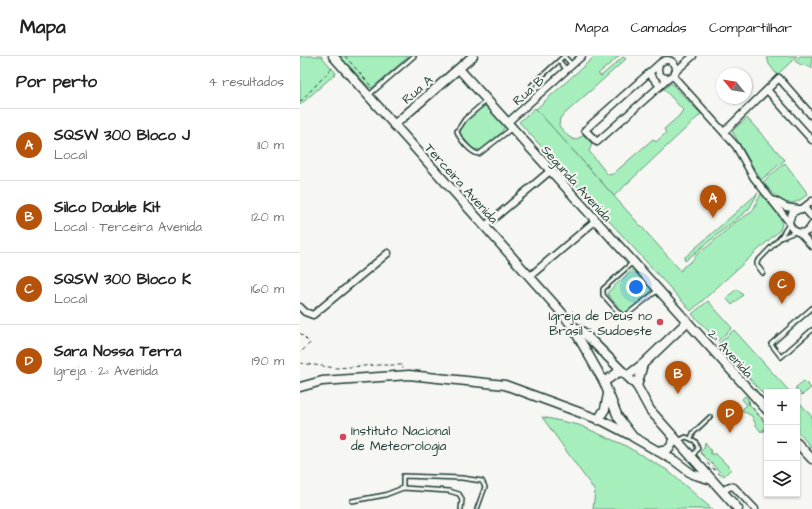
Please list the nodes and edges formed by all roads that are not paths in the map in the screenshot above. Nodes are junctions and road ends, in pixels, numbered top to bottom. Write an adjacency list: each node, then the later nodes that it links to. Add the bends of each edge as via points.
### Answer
1 (414, 56): 17 (lane)
2 (473, 56): 11 (street, Rua A)
3 (564, 56): 8 (lane); 10 (lane)
4 (582, 56): 10 (street, Rua B)
5 (668, 56): 9 (street)
6 (693, 56): 13 (street)
7 (335, 59): 17 (street, Terceira Avenida)
8 (559, 61): 10 (lane); 14 (lane)
9 (661, 62): 12 (street); 13 (street, via 671,61 674,64); 13 (street, via 658,68 661,76)
10 (569, 67): 21 (street, Rua B)
11 (459, 69): 18 (street, Segunda Avenida); 20 (street, Rua A)
12 (649, 73): 15 (street); 15 (street, via 586,130 597,142)
13 (672, 75): 15 (street); 22 (street)
14 (532, 85)
15 (660, 86)
16 (768, 91): 19 (street, via 779,78); 22 (street); 23 (street)
17 (368, 96): 20 (street, Terceira Avenida)
18 (487, 100): 21 (street, Segunda Avenida); 21 (lane, via 459,125 457,131 460,138 473,152 479,154)
19 (812, 116)
20 (394, 124): 32 (street, Terceira Avenida)
21 (510, 126): 24 (street, Segunda Avenida)
22 (724, 132): 25 (street)
23 (812, 140)
24 (550, 171): 29 (street, Segunda Avenida); 32 (street)
25 (770, 198): 27 (street, via 786,207); 30 (street)
26 (812, 201): 27 (street)
27 (801, 209): 28 (street, via 809,212); 30 (street, via 792,214)
28 (812, 217)
29 (595, 221): 37 (street, Segunda Avenida); 39 (street)
30 (789, 223): 33 (street); 34 (lane)
31 (812, 225): 33 (street, via 808,231)
32 (485, 226): 39 (street, Terceira Avenida)
33 (798, 232): 34 (lane); 35 (street)
34 (780, 238): 38 (lane, via 757,262)
35 (812, 246)
36 (388, 253): 41 (street, via 313,315)
37 (633, 262): 40 (street, Segunda Avenida); 40 (lane, via 603,289 603,295 620,314 625,316)
38 (763, 273)
39 (529, 277): 45 (street, Terceira Avenida)
40 (658, 290): 43 (street, Segunda Avenida)
41 (300, 307)
42 (812, 308): 46 (lane, via 771,344 781,357)
43 (678, 312): 44 (street, 2ª Avenida)
44 (687, 322): 47 (street); 53 (street, 2ª Avenida)
45 (572, 326): 48 (street, Terceira Avenida, via 583,332); 49 (street, Terceira Avenida)
46 (812, 330)
47 (643, 364): 48 (street); 50 (street)
48 (625, 374): 49 (street, via 617,373); 50 (street, Terceira Avenida)
49 (604, 382): 52 (street, Terceira Avenida)
50 (638, 386): 59 (street, Terceira Avenida, via 650,410)
51 (300, 387): 56 (street, via 322,381 409,375 505,385)
52 (609, 393): 55 (street, Terceira Avenida); 56 (street)
53 (764, 407)
54 (710, 417): 58 (lane)
55 (618, 418): 56 (street); 57 (street, Terceira Avenida)
56 (600, 421): 57 (street)
57 (633, 437): 61 (street, Terceira Avenida)
58 (691, 438): 59 (lane); 62 (lane, via 698,448)
59 (676, 440): 61 (street, via 669,449); 62 (street, Terceira Avenida)
60 (800, 445): 63 (street)
61 (658, 451): 64 (street, Terceira Avenida, via 692,474)
62 (692, 458): 64 (street, Terceira Avenida)
63 (812, 459)
64 (712, 480): 66 (street, Terceira Avenida)
65 (403, 488): 67 (lane, via 385,495); 68 (lane, via 455,492 462,499); 69 (lane, via 403,476 482,481 485,487)
66 (723, 491): 70 (street, Terceira Avenida); 71 (street, via 730,486 734,487)
67 (352, 501)
68 (461, 509)
69 (477, 509)
70 (738, 509)
71 (755, 509)

